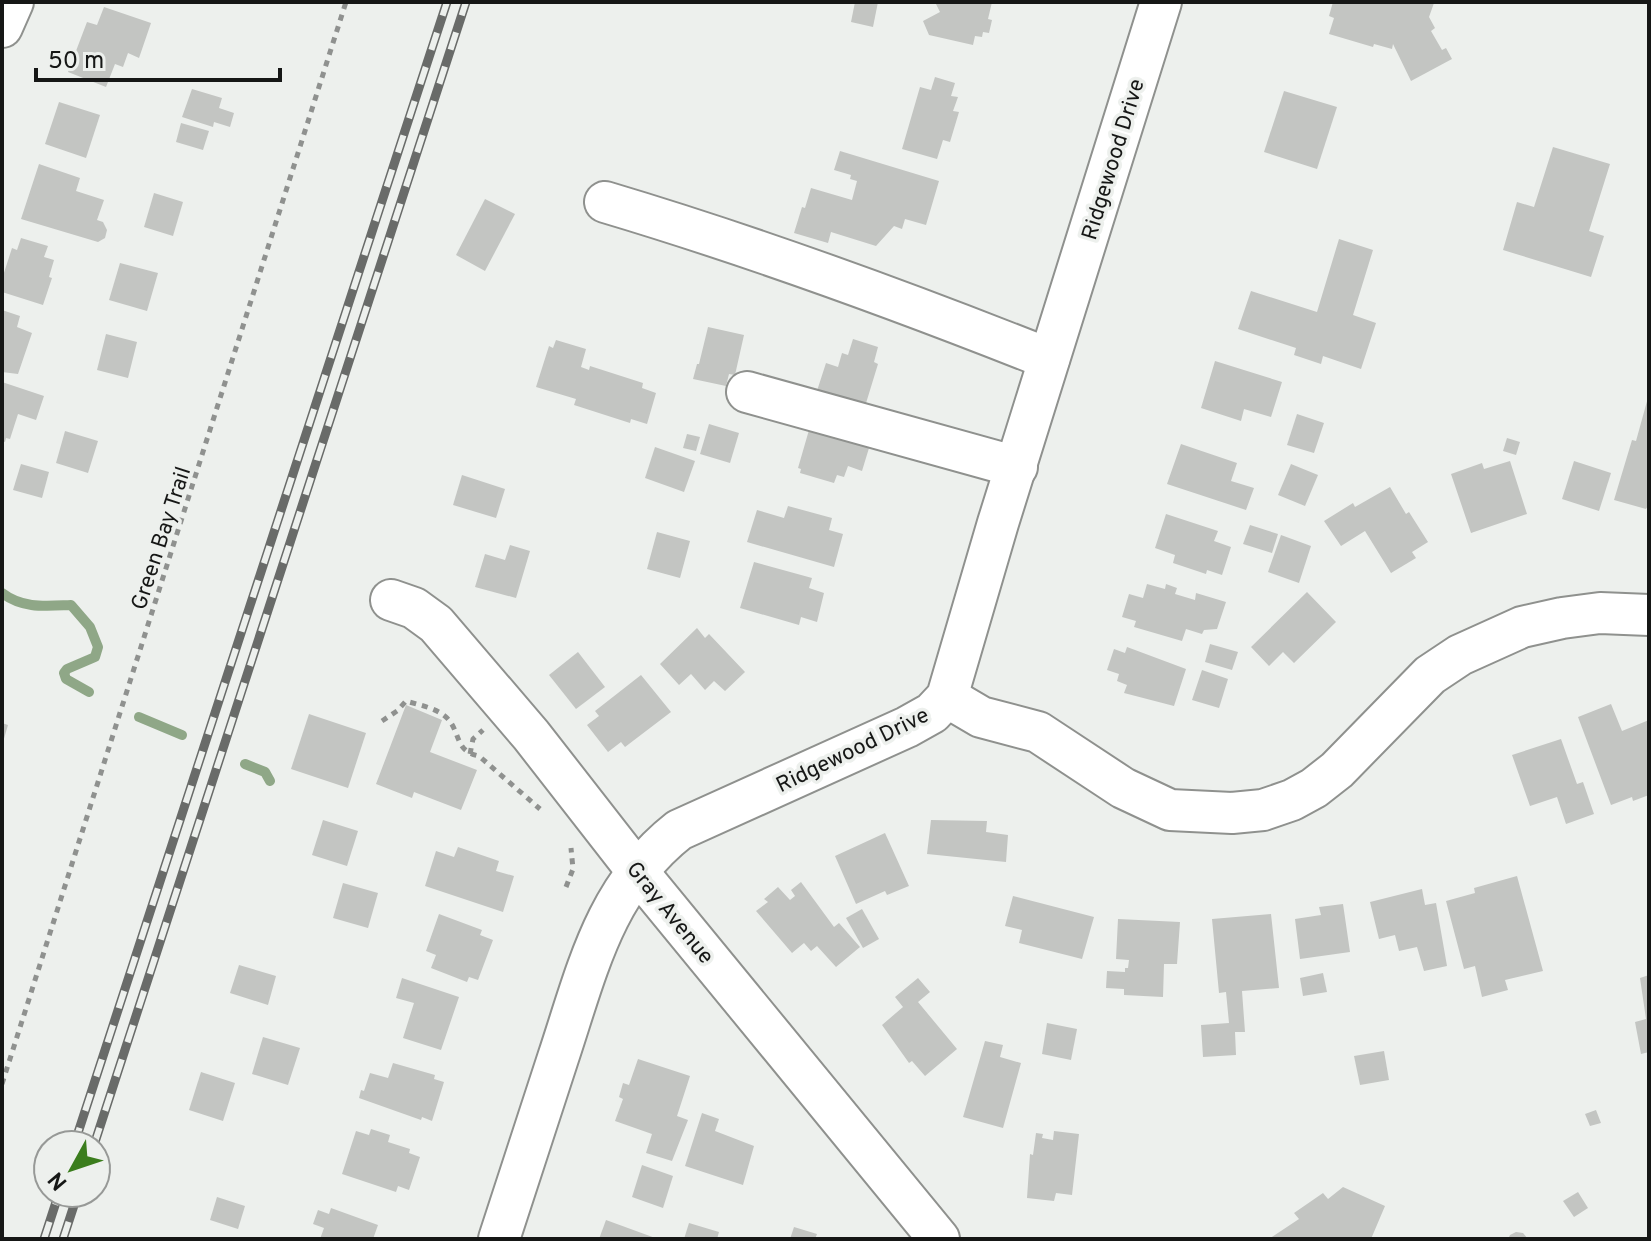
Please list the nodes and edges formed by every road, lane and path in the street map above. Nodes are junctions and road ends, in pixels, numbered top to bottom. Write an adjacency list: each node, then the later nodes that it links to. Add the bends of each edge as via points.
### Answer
1 (13, 2): 4 (street)
2 (346, 2): 17 (path, Green Bay Trail)
3 (1161, 2): 6 (street, Ridgewood Drive)
4 (2, 27)
5 (605, 202): 6 (street, via 717,235)
6 (1049, 359): 8 (street, Ridgewood Drive)
7 (747, 392): 8 (street)
8 (1017, 467): 11 (street, Ridgewood Drive)
9 (391, 600): 15 (street, Gray Avenue, via 436,624)
10 (1649, 615): 11 (street, via 1562,618 1522,627 1460,655 1430,675 1337,770 1292,800 1263,810 1170,810 1123,788 1038,732 981,717)
11 (947, 697): 15 (street, Ridgewood Drive, via 907,727 679,830)
12 (382, 721): 13 (path, via 406,701 441,713 462,747)
13 (547, 816)
14 (565, 838): 16 (path, via 572,849 573,869)
15 (637, 871): 18 (street, Ridgewood Drive, via 602,926); 19 (street, Gray Avenue)
16 (566, 887)
17 (2, 1084)
18 (499, 1239)
19 (939, 1239)

